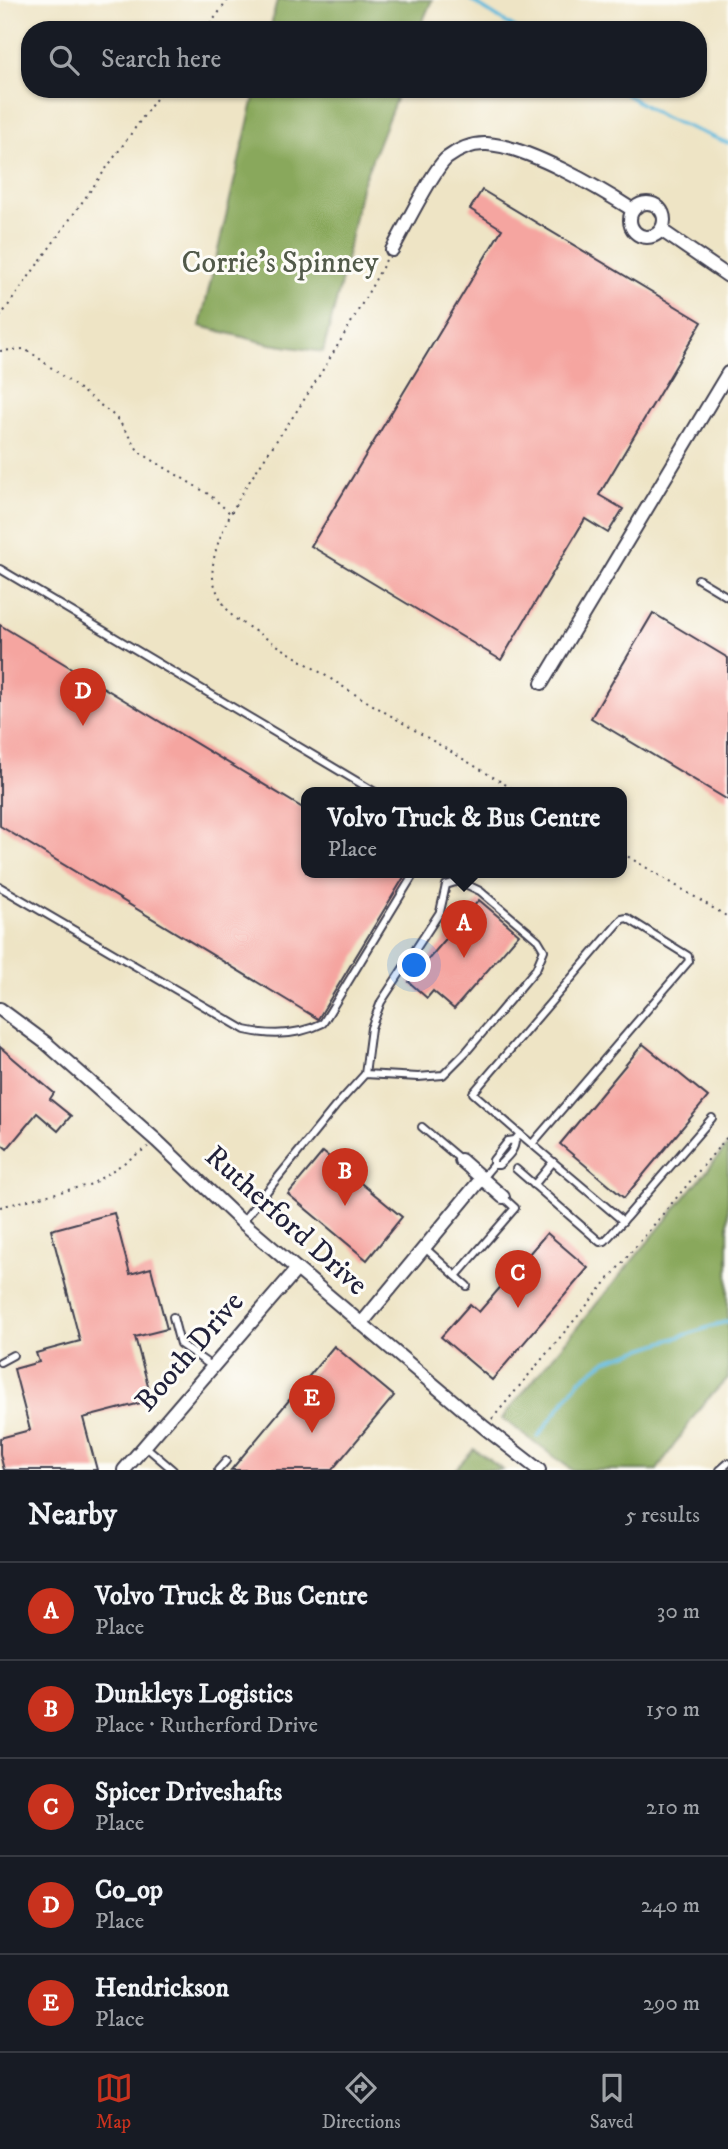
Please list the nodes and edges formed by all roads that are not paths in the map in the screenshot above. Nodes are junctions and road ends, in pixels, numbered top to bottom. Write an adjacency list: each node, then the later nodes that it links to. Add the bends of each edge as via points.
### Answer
1 (633, 210): 2 (street, via 631,227 639,235 649,237); 2 (street, via 643,203 654,204 664,217); 3 (street, via 582,180 523,154 501,146 468,146 445,159)
2 (661, 230): 4 (street)
3 (392, 250)
4 (728, 276)
5 (728, 373): 9 (street)
6 (0, 569): 10 (lane)
7 (698, 579): 8 (lane)
8 (728, 597)
9 (542, 683)
10 (367, 787)
11 (411, 878): 12 (lane, via 323,1023 276,1034 245,1030)
12 (0, 887)
13 (0, 1009): 26 (street, Rutherford Drive, via 158,1141)
14 (365, 1074): 14 (lane, via 371,1028 381,1002 440,912 446,885 459,881 480,891 538,940 544,950 536,969 453,1067 430,1077); 26 (lane)
15 (712, 1118): 25 (lane)
16 (422, 1127): 19 (lane)
17 (518, 1137): 18 (lane); 18 (lane, via 473,1093 627,918 690,961); 22 (lane, via 492,1160)
18 (532, 1144): 20 (lane)
19 (461, 1160): 22 (street)
20 (553, 1162): 23 (lane); 25 (lane)
21 (516, 1169): 23 (lane)
22 (482, 1178): 24 (street); 27 (street)
23 (534, 1185): 25 (lane, via 600,1242)
24 (503, 1196): 29 (lane, via 515,1208)
25 (623, 1221)
26 (242, 1222): 28 (street, Rutherford Drive)
27 (425, 1248): 29 (lane); 32 (street)
28 (297, 1269): 32 (street, Rutherford Drive); 35 (street, Booth Drive)
29 (456, 1276): 30 (lane)
30 (467, 1286)
31 (173, 1317): 35 (lane, via 180,1344)
32 (361, 1324): 42 (street, Rutherford Drive)
33 (13, 1355): 34 (lane)
34 (0, 1362)
35 (213, 1367): 36 (street, Booth Drive)
36 (145, 1446): 39 (street, Booth Drive); 40 (lane)
37 (226, 1461): 41 (lane)
38 (728, 1463): 43 (lane)
39 (124, 1470)
40 (173, 1470)
41 (218, 1470)
42 (539, 1470)
43 (720, 1470)

